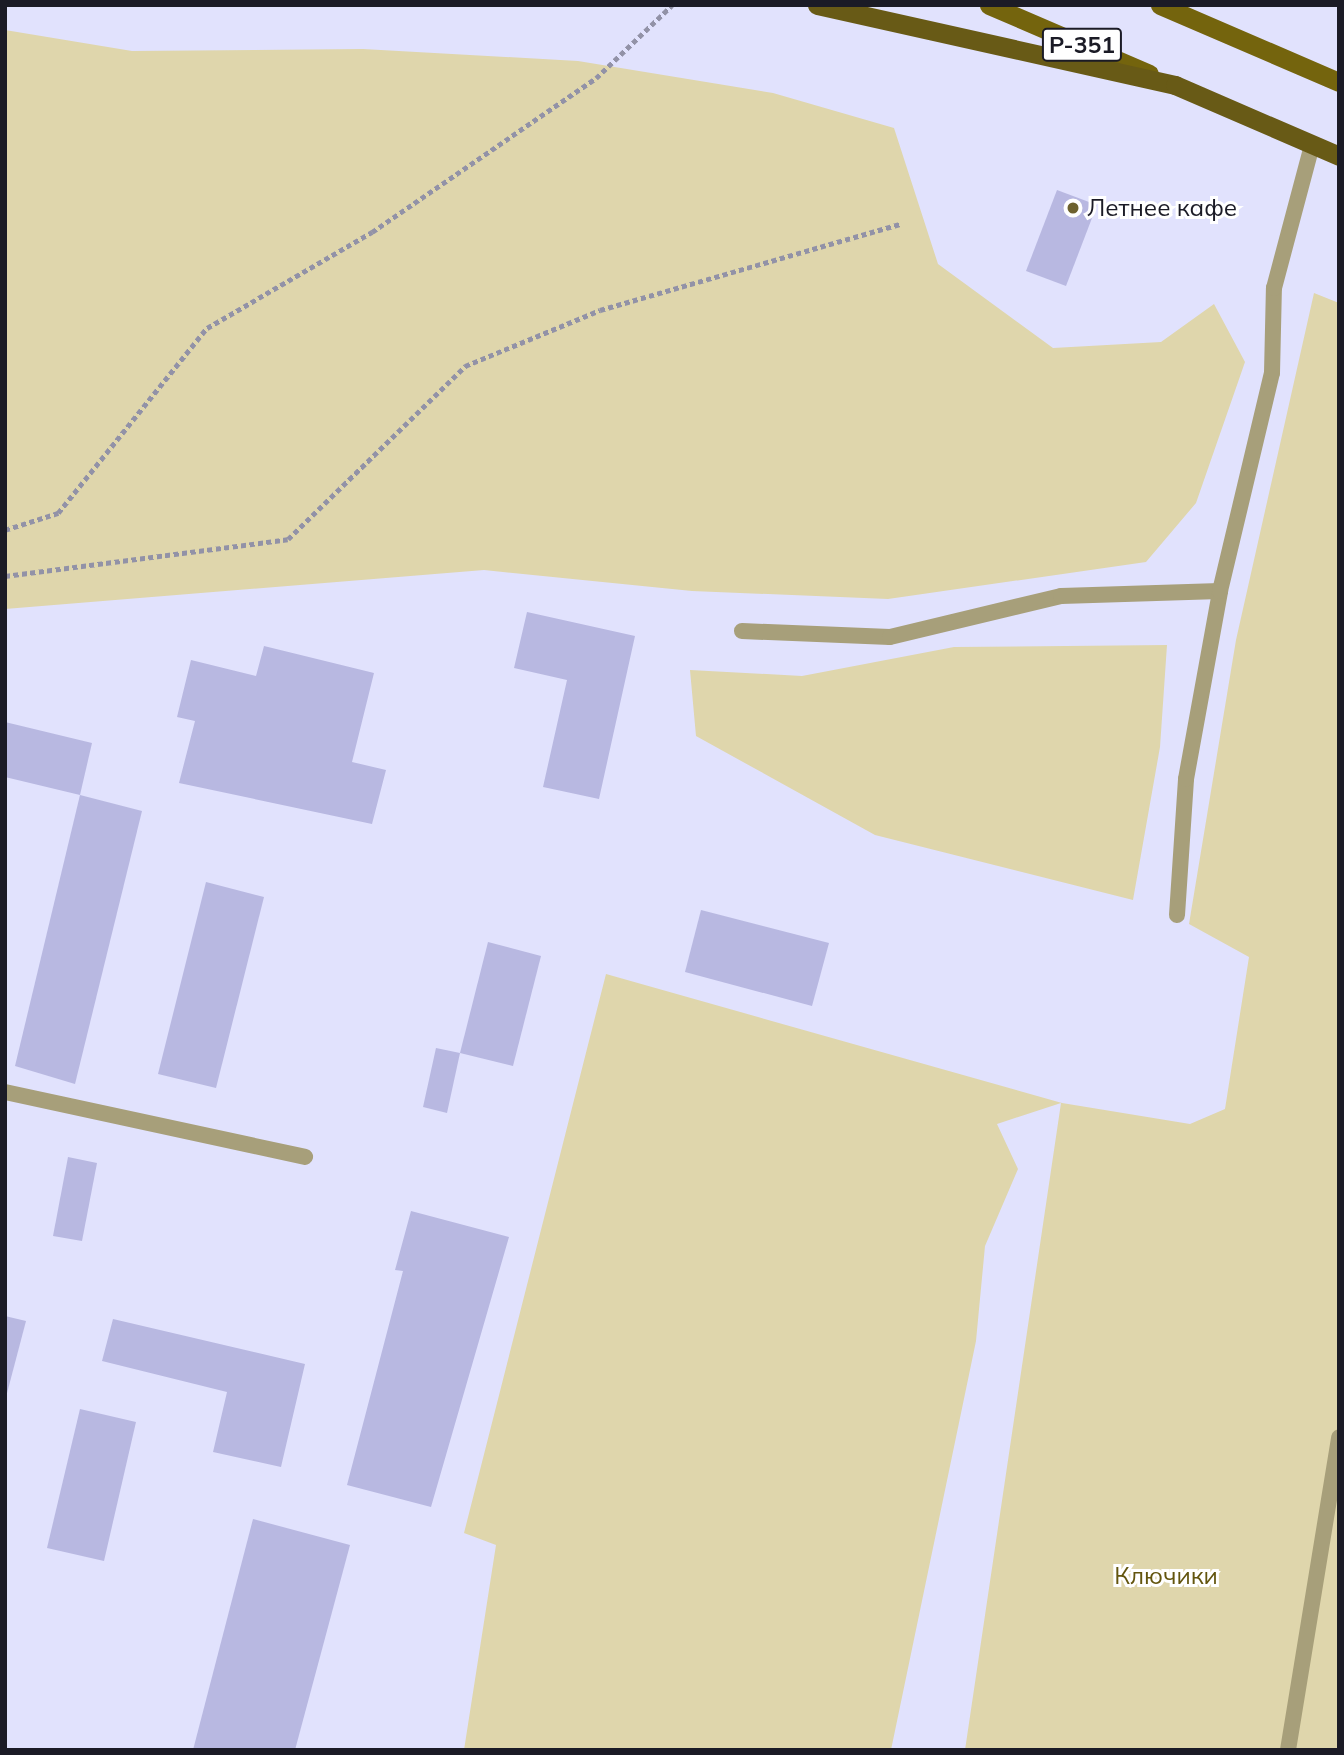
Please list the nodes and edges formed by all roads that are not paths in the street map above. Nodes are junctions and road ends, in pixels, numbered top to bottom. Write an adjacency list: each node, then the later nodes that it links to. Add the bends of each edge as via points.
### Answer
1 (817, 5): 5 (highway)
2 (989, 5): 5 (main road, Р-351)
3 (1160, 5): 4 (main road)
4 (1339, 82)
5 (1175, 85): 6 (highway, Р-351)
6 (1312, 145): 7 (highway, Р-351); 8 (lane, via 1274,288 1272,373)
7 (1339, 156)
8 (1220, 591): 9 (lane, via 1061,596 890,637); 10 (lane, via 1186,779)
9 (742, 631)
10 (1177, 915)
11 (5, 1092): 12 (lane)
12 (305, 1157)
13 (1339, 1437): 14 (lane)
14 (1288, 1750)

